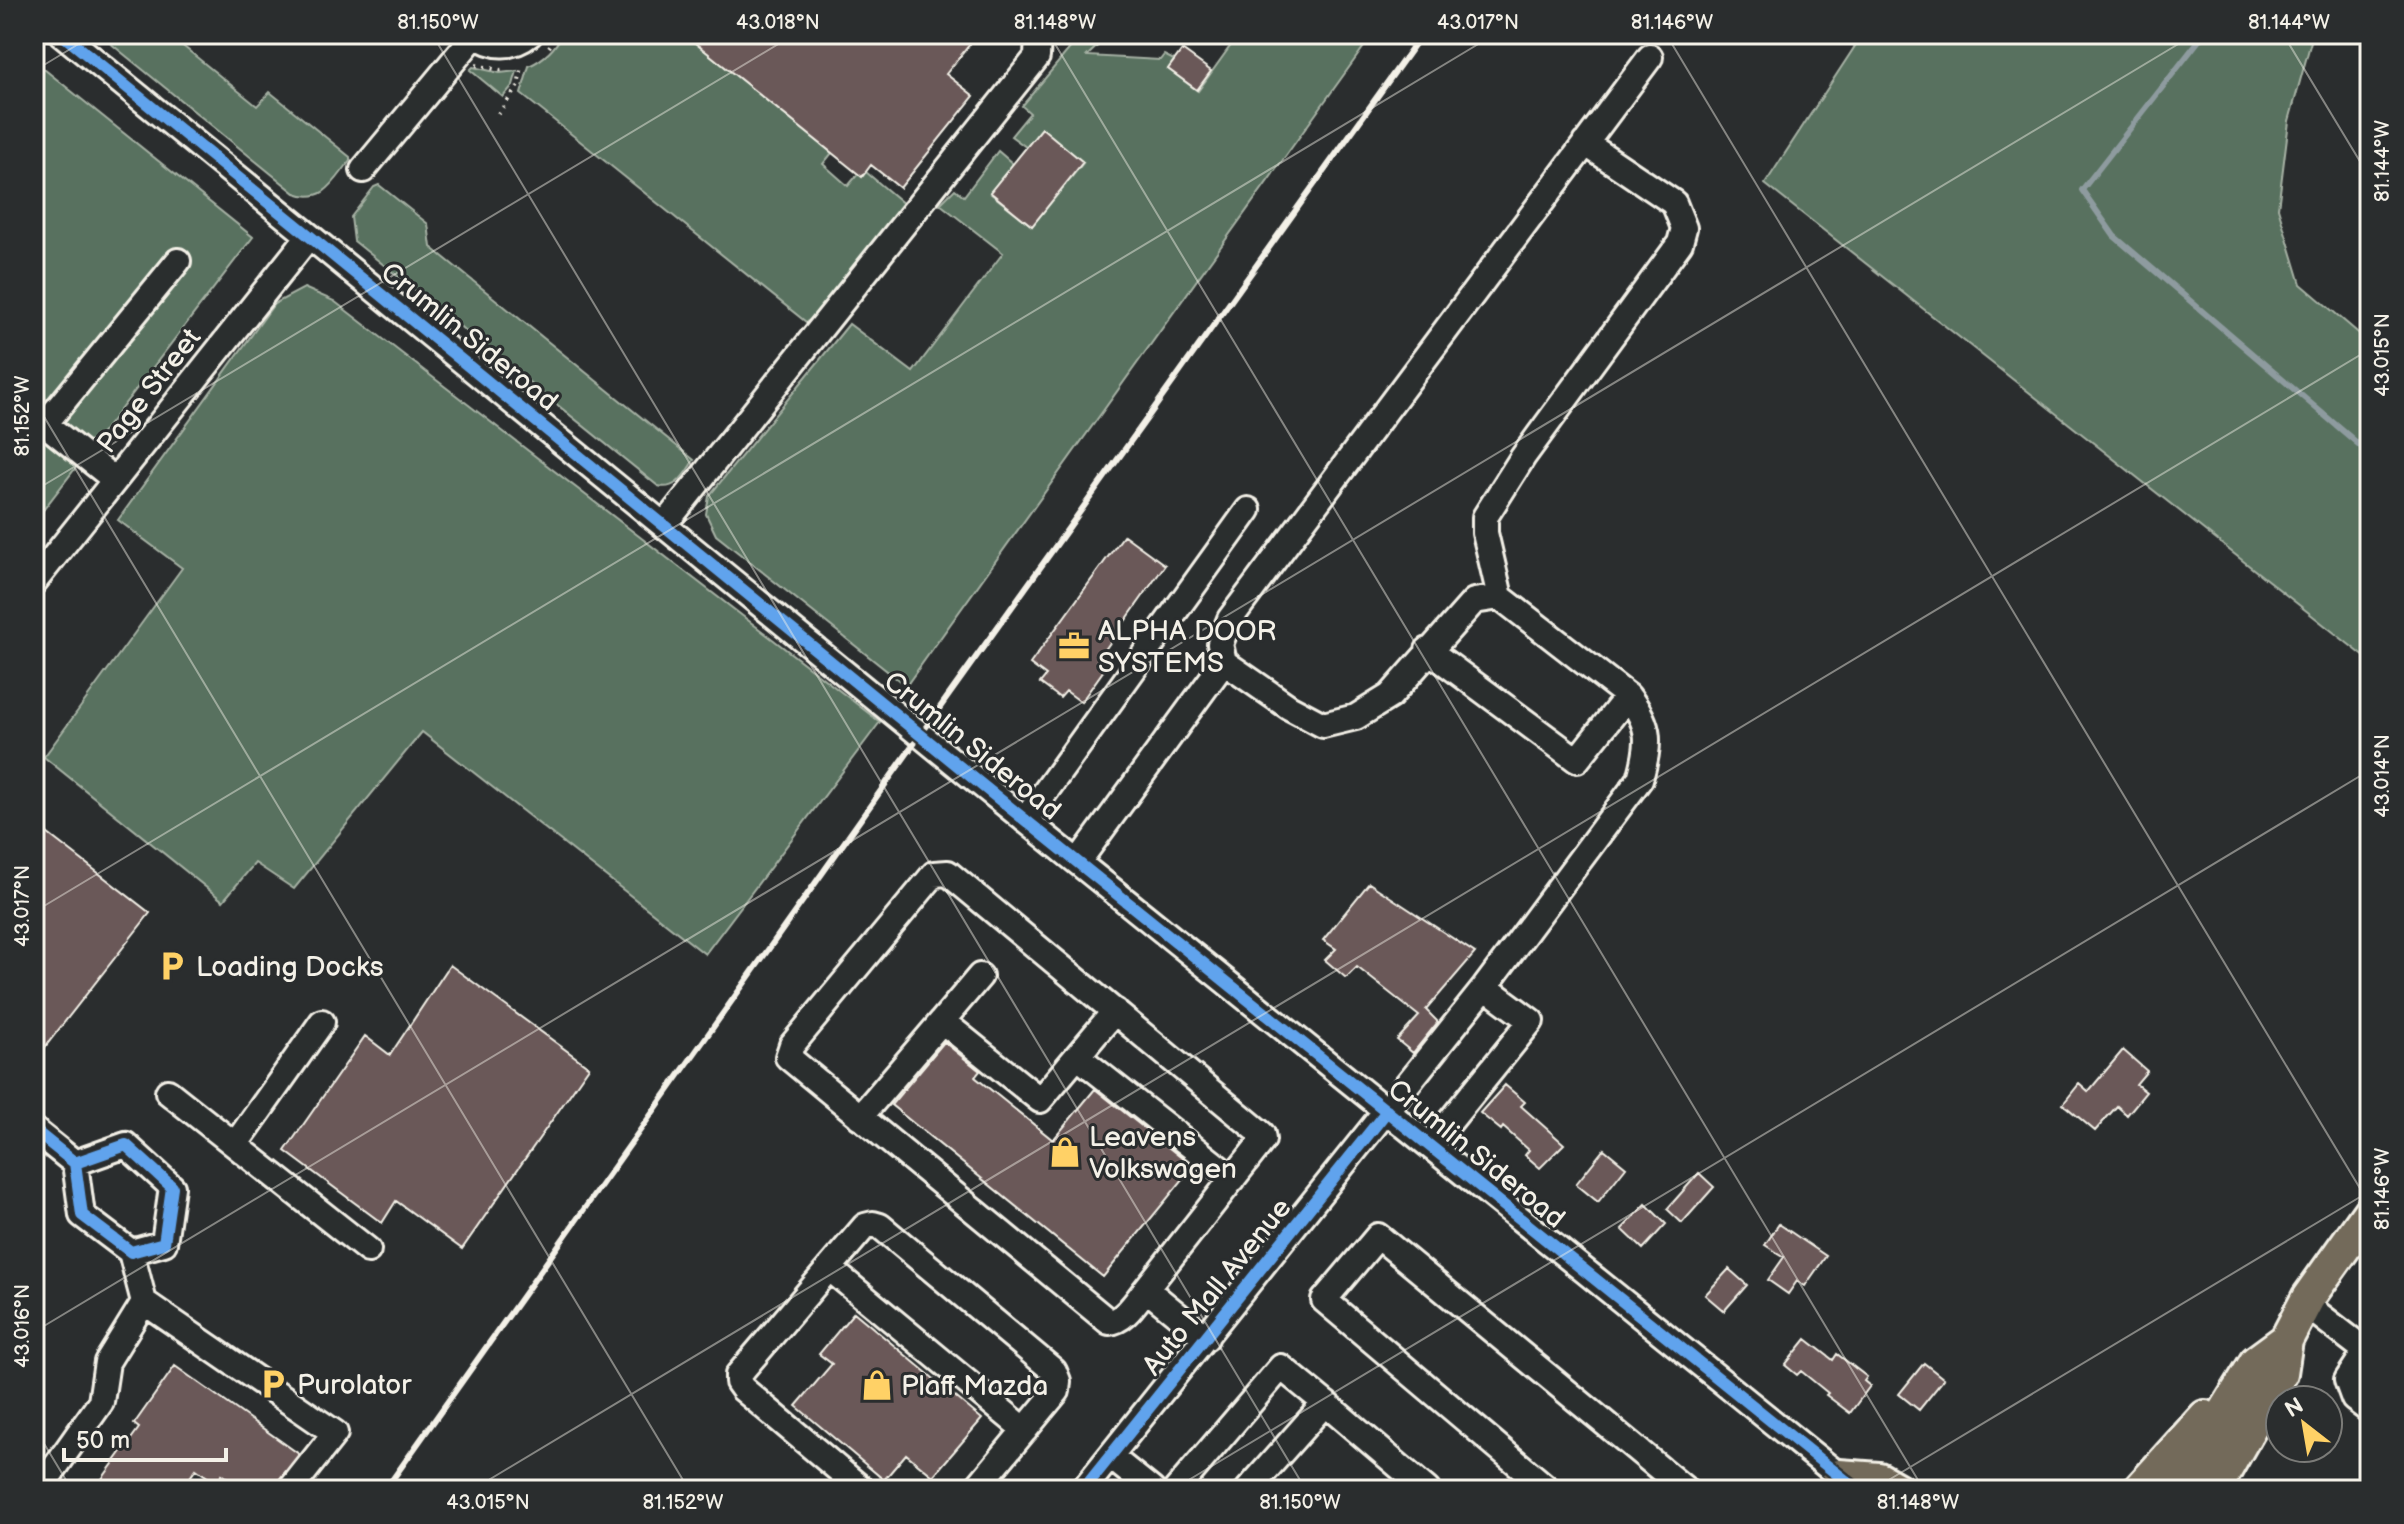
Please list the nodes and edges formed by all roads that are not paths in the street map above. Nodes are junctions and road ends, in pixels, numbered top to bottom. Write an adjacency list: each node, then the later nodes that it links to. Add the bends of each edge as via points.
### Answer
1 (62, 34): 8 (street, Crumlin Sideroad)
2 (474, 34): 3 (street, via 498,45); 7 (street)
3 (530, 34)
4 (1038, 34): 12 (street, via 1037,57)
5 (1650, 57): 6 (street)
6 (1585, 143): 14 (street, via 1674,203 1684,228 1680,243 1485,517); 16 (street, via 1230,619 1220,644)
7 (363, 170)
8 (309, 236): 10 (street, Page Street); 12 (street, Crumlin Sideroad)
9 (178, 261): 10 (street, via 45,424)
10 (115, 480): 13 (street, Page Street)
11 (1248, 510): 18 (street)
12 (664, 525): 18 (street, Crumlin Sideroad)
13 (34, 582)
14 (1500, 597): 15 (street, via 1474,601); 17 (street)
15 (1428, 650): 16 (street, via 1390,696 1356,717 1323,725); 17 (street, via 1577,760)
16 (1224, 662): 19 (street)
17 (1628, 696): 21 (street, Auto Mall Avenue, via 1643,716 1648,749 1640,779)
18 (1025, 820): 19 (street, Crumlin Sideroad)
19 (1078, 862): 27 (street, Crumlin Sideroad)
20 (980, 976): 23 (street)
21 (1485, 987): 27 (street, Auto Mall Avenue); 31 (street, via 1531,1021)
22 (1115, 1011): 25 (street); 28 (street, via 948,873 934,874 788,1051 788,1057); 33 (street, via 1262,1134 1263,1140)
23 (942, 1021): 25 (street, via 1040,1100); 28 (street)
24 (322, 1022): 30 (street)
25 (1077, 1056): 33 (street)
26 (168, 1092): 30 (street)
27 (1387, 1111): 31 (street, Crumlin Sideroad); 41 (street, Auto Mall Avenue)
28 (860, 1117): 38 (street, via 1109,1322 1117,1322)
29 (34, 1130): 32 (street)
30 (235, 1145): 35 (street)
31 (1430, 1146): 49 (street, Crumlin Sideroad)
32 (75, 1163): 36 (street, via 82,1215); 36 (street, via 126,1145 172,1187 164,1243)
33 (1233, 1179): 38 (street)
34 (2370, 1211): 40 (main road)
35 (368, 1250)
36 (131, 1252): 39 (street)
37 (829, 1268): 47 (street); 47 (street, via 865,1226 880,1226 1054,1371 1057,1391); 52 (street, via 738,1375 738,1382)
38 (1146, 1289): 41 (street)
39 (144, 1302): 50 (street, via 107,1362 101,1402); 51 (street, via 335,1433)
40 (2305, 1304): 42 (main road); 43 (street)
41 (1206, 1338): 48 (street, Auto Mall Avenue)
42 (2286, 1340): 44 (main road); 64 (main road, via 2281,1373)
43 (2368, 1348): 46 (street, via 2347,1380 2354,1399)
44 (2256, 1362): 62 (main road); 63 (main road)
45 (1325, 1403): 56 (street, via 1281,1367); 57 (street); 58 (street)
46 (2370, 1411)
47 (1025, 1430): 53 (street)
48 (1111, 1457): 54 (street, Auto Mall Avenue); 55 (street)
49 (1846, 1485): 61 (main road, via 1879,1479)
50 (39, 1490)
51 (290, 1490)
52 (863, 1490)
53 (975, 1490)
54 (1083, 1490)
55 (1152, 1490)
56 (1176, 1490)
57 (1248, 1490)
58 (1427, 1490)
59 (1549, 1490): 60 (street, via 1324,1300 1378,1236)
60 (1686, 1490)
61 (1898, 1490)
62 (2139, 1490)
63 (2177, 1490)
64 (2214, 1490)

